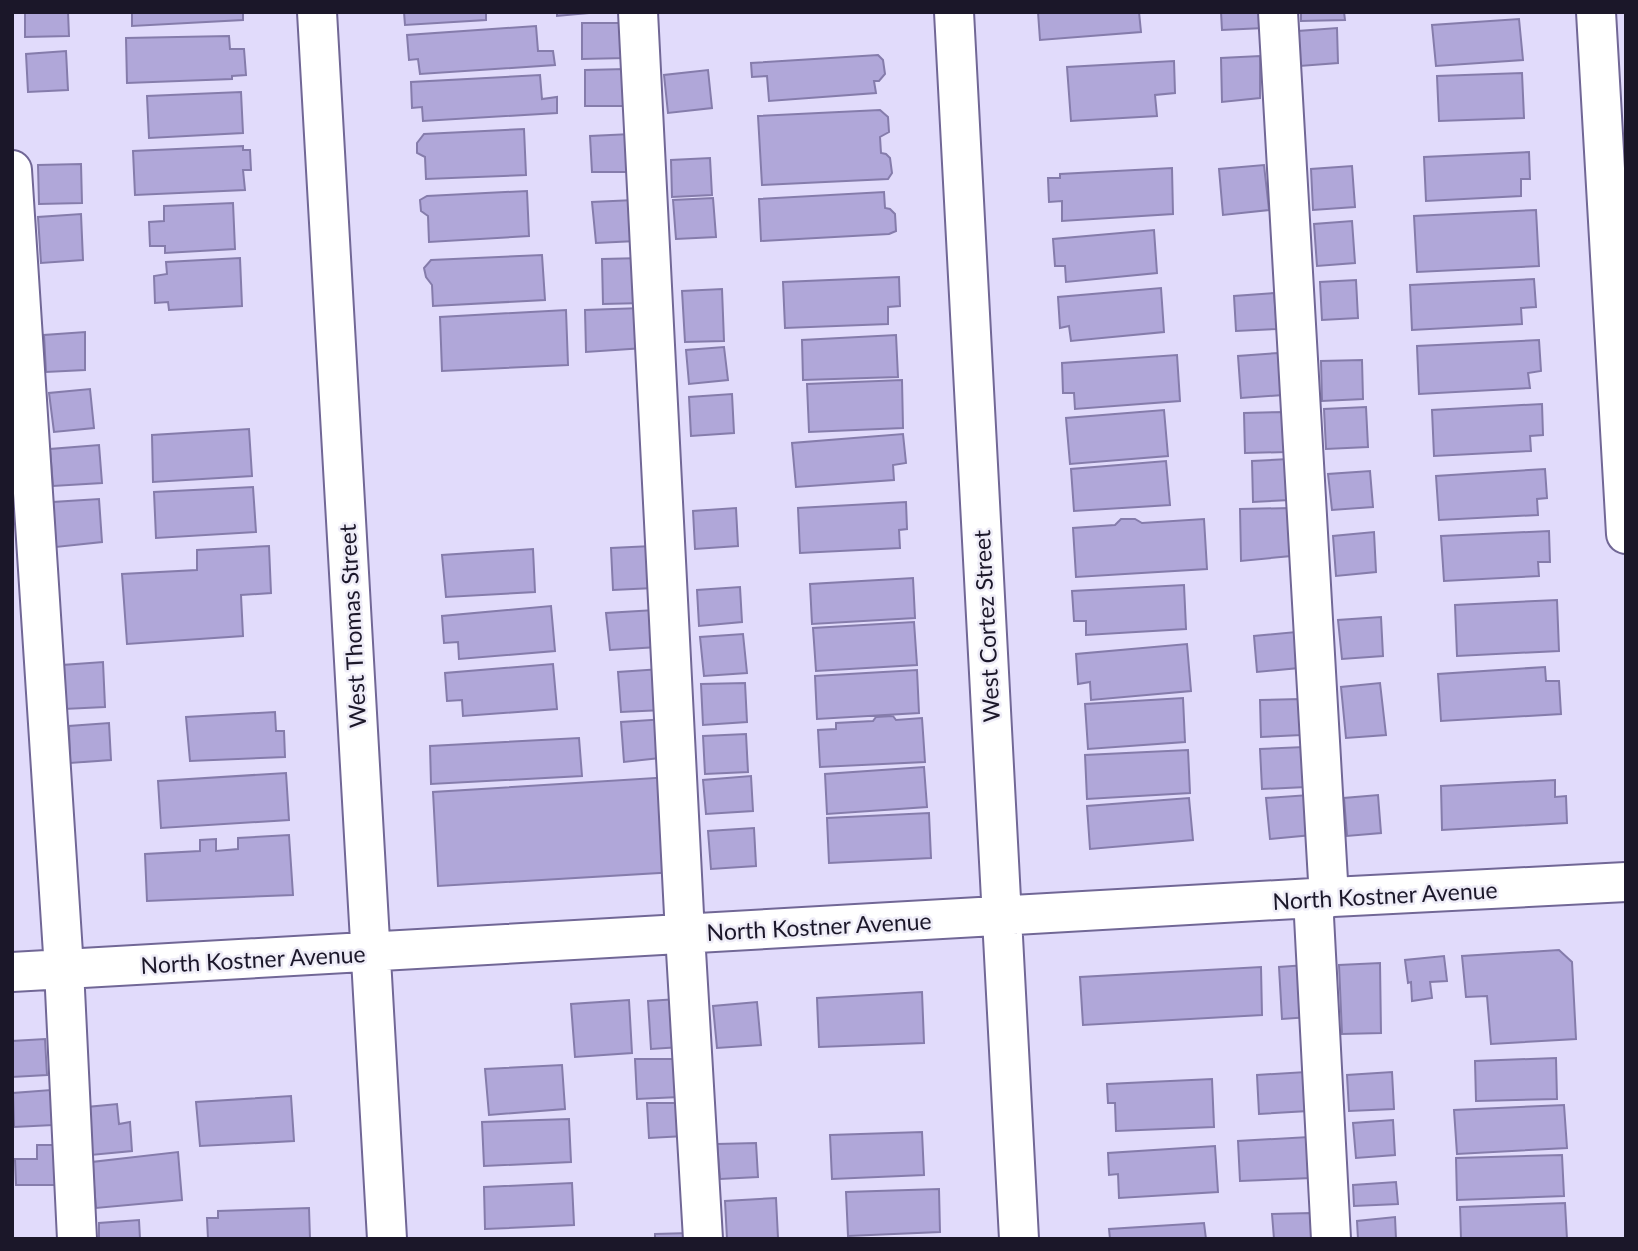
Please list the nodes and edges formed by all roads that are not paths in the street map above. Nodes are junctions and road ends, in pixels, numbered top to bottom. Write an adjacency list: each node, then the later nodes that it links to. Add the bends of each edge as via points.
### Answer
1 (317, 12): 12 (street, West Thomas Street)
2 (638, 12): 11 (street)
3 (954, 12): 10 (street, West Cortez Street)
4 (1278, 12): 9 (street)
5 (1596, 12): 7 (street)
6 (12, 170): 13 (street)
7 (1626, 534)
8 (1626, 882): 9 (street, North Kostner Avenue)
9 (1321, 898): 10 (street, North Kostner Avenue); 19 (street)
10 (1002, 916): 11 (street, North Kostner Avenue); 18 (street, West Cortez Street)
11 (685, 934): 12 (street, North Kostner Avenue); 17 (street)
12 (370, 952): 13 (street, North Kostner Avenue); 16 (street, West Thomas Street)
13 (64, 969): 14 (street, North Kostner Avenue); 15 (street)
14 (12, 972)
15 (77, 1239)
16 (387, 1239)
17 (703, 1239)
18 (1019, 1239)
19 (1331, 1239)

